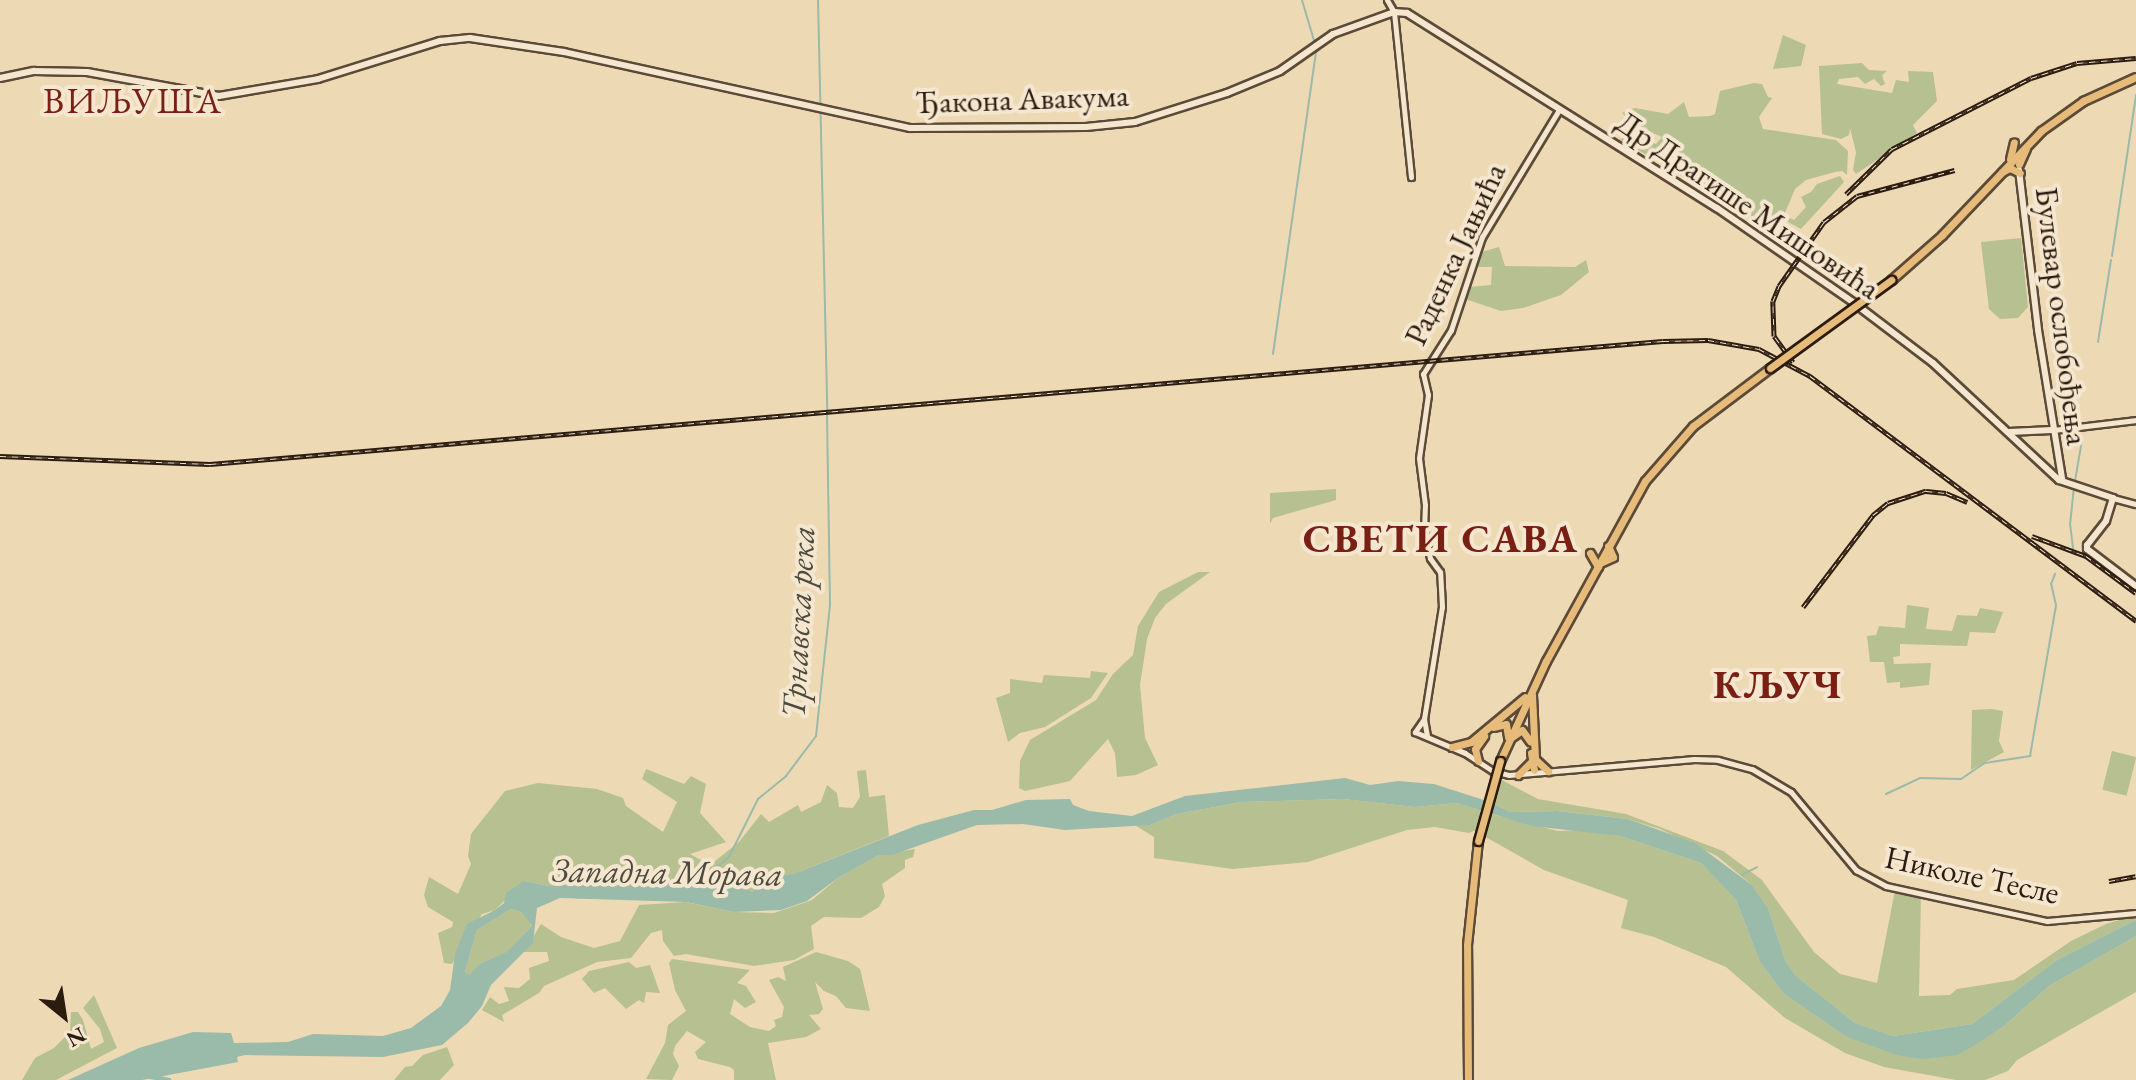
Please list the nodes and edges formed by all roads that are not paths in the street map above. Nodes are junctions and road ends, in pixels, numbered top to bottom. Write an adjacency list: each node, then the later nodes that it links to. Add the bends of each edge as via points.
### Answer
1 (1387, 0): 2 (street)
2 (1394, 12): 4 (main road, Ђакона Авакума, via 1313,46 1280,71 1237,89 1123,124 939,130 819,110 500,41 450,39 318,79 219,96 87,72 34,71); 5 (main road, Др Драгише Мишовића, via 1423,19); 11 (street)
3 (2136, 77): 6 (main road, via 2083,101)
4 (0, 78)
5 (1559, 110): 16 (main road, Др Драгише Мишовића, via 1728,215 1854,303 1933,363); 31 (street, Раденка Јањића, via 1488,224 1451,330 1424,371 1428,395 1419,458 1424,532 1430,558 1440,572 1442,607 1424,719 1415,732)
6 (2028, 142): 7 (main road); 8 (main road, via 2014,140); 9 (main road)
7 (2017, 154): 8 (main road); 9 (main road, Булевар ослобођења)
8 (2010, 161): 10 (main road)
9 (2019, 168): 10 (main road); 13 (main road, Булевар ослобођења)
10 (1997, 175): 26 (main road, bridge, via 1891,280 1708,414 1662,458 1608,546 1613,557)
11 (1411, 177)
12 (2136, 420): 14 (street)
13 (2051, 421): 15 (main road); 18 (main road, Булевар ослобођења)
14 (2097, 424): 18 (street); 18 (street)
15 (2044, 431): 17 (main road); 18 (main road)
16 (2007, 432): 17 (main road); 19 (main road, Др Драгише Мишовића)
17 (2032, 433): 19 (main road, via 2024,438)
18 (2055, 433): 20 (main road, Булевар ослобођења)
19 (2024, 447): 21 (main road, Др Драгише Мишовића)
20 (2056, 459): 21 (main road, via 2052,466); 22 (main road, Булевар ослобођења)
21 (2042, 463): 22 (main road, Др Драгише Мишовића)
22 (2064, 482): 23 (main road, Др Драгише Мишовића)
23 (2113, 498): 24 (street, Др Драгише Мишовића); 27 (main road, via 2108,518 2087,545)
24 (2136, 504)
25 (1590, 553): 26 (main road)
26 (1598, 567): 28 (main road)
27 (2136, 584)
28 (1532, 690): 29 (main road); 30 (main road); 33 (main road)
29 (1508, 742): 30 (main road, via 1509,728 1501,723); 33 (main road, via 1518,731 1527,733); 39 (main road, bridge, via 1478,841 1467,945)
30 (1474, 743): 31 (main road); 32 (main road); 34 (main road)
31 (1452, 747): 32 (street)
32 (1466, 753): 34 (street)
33 (1533, 760): 35 (main road); 36 (main road); 37 (main road)
34 (1478, 761): 37 (street, Николе Тесле)
35 (1548, 771): 36 (street, Николе Тесле); 38 (street, Николе Тесле, via 1718,760 1776,780 1798,798 1860,874 1886,886 2047,921)
36 (1534, 772): 37 (street, Николе Тесле)
37 (1518, 775)
38 (2136, 913)
39 (1468, 1080)

